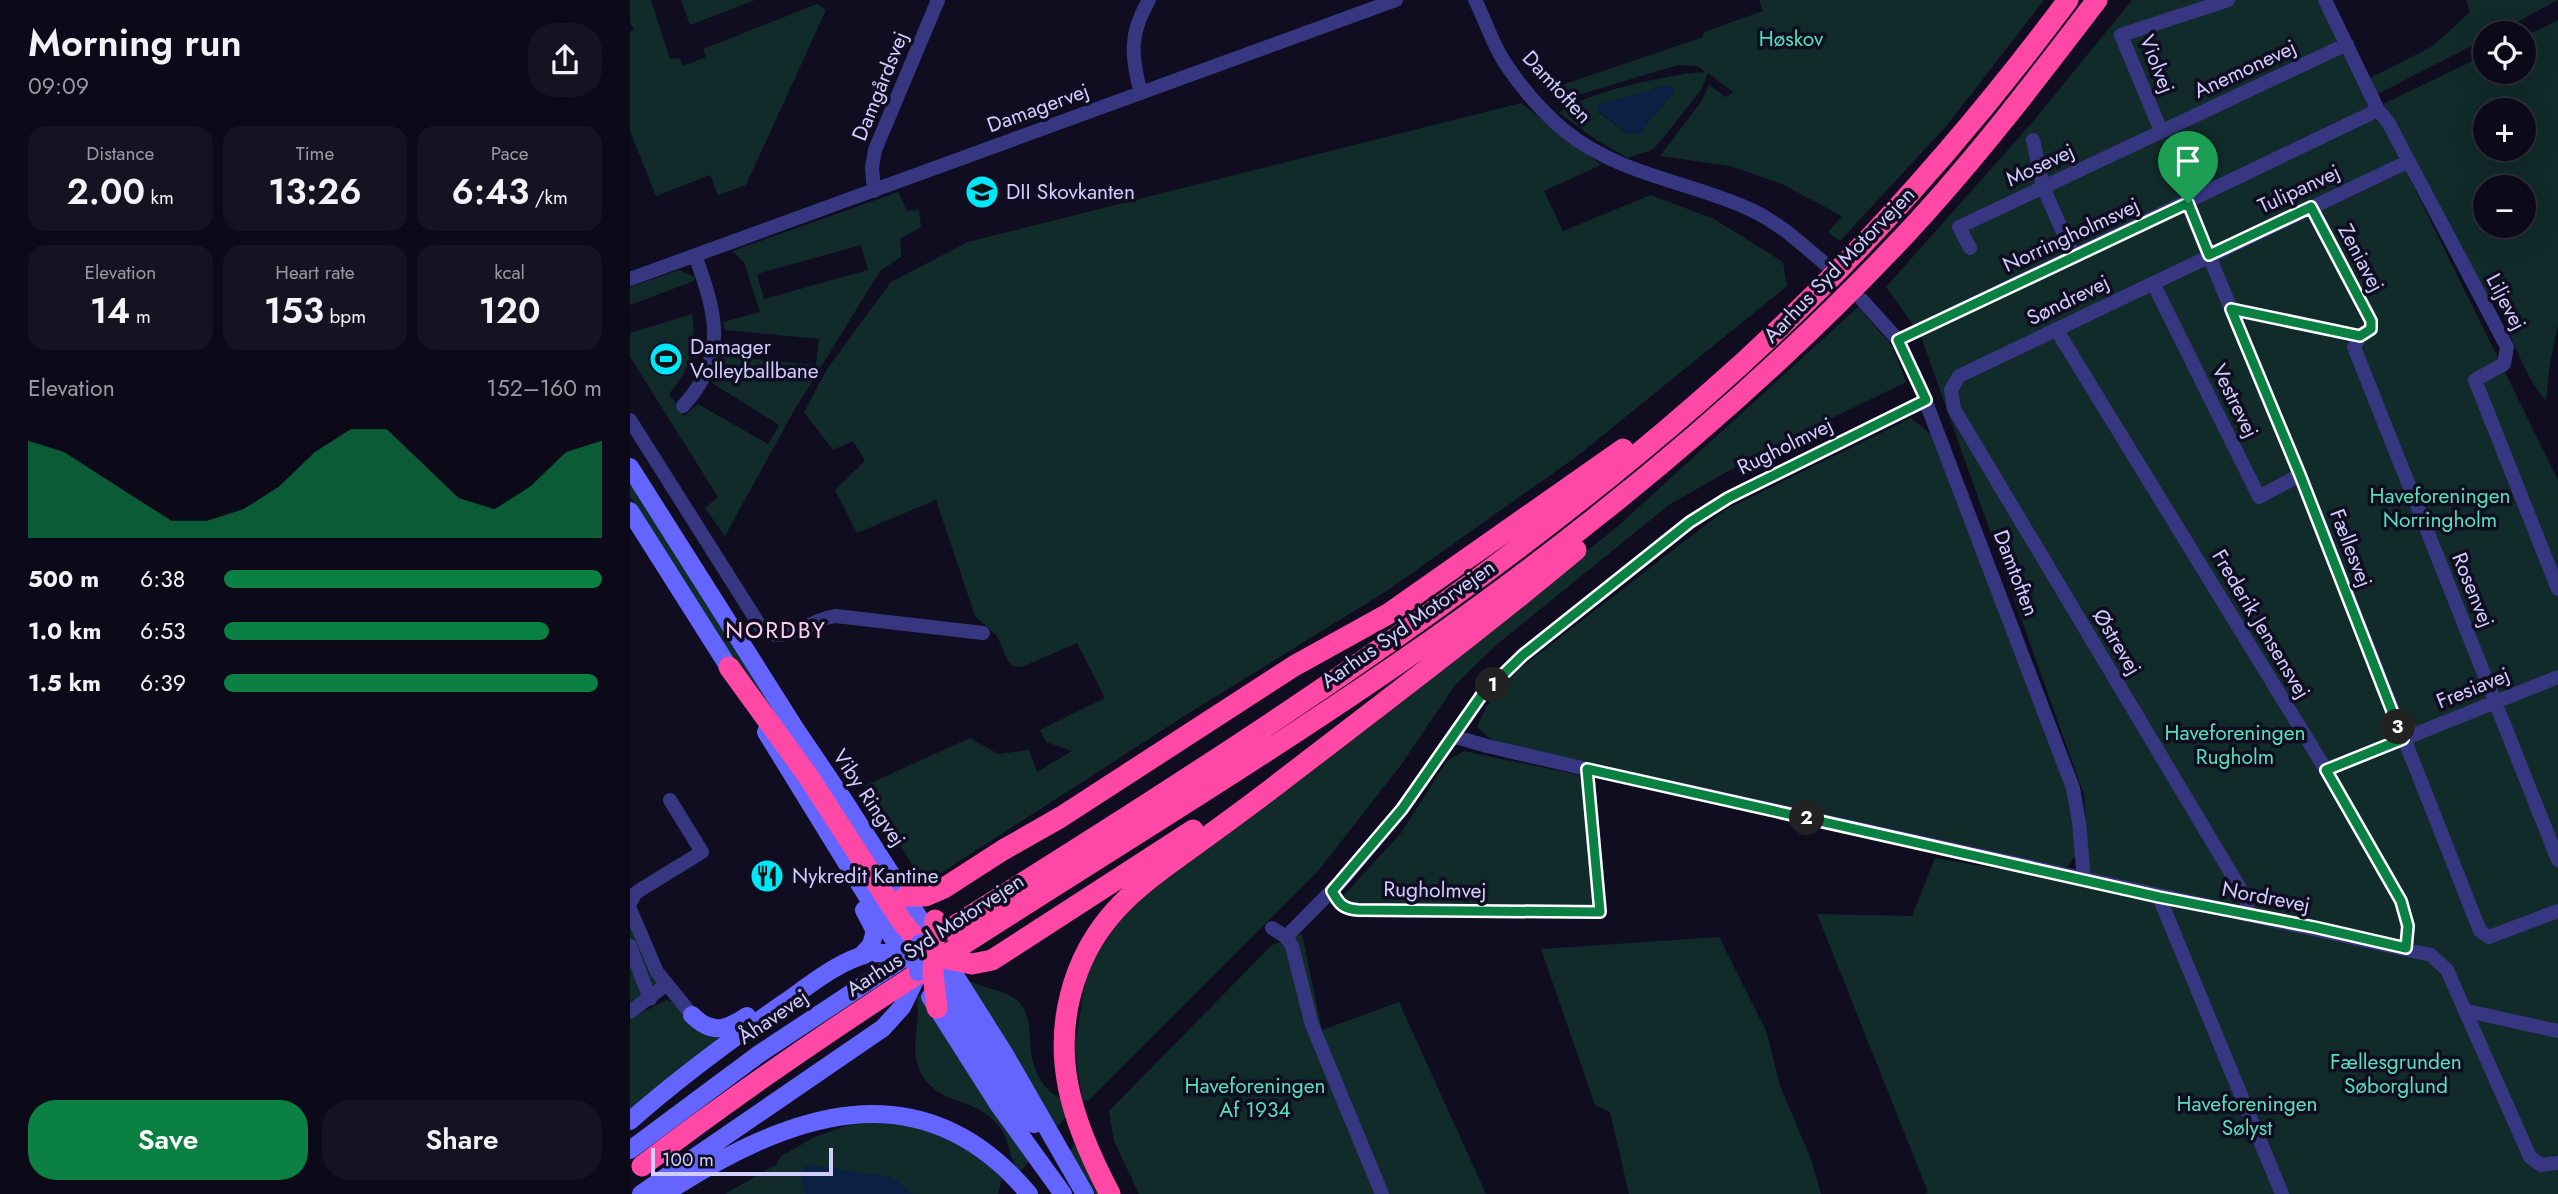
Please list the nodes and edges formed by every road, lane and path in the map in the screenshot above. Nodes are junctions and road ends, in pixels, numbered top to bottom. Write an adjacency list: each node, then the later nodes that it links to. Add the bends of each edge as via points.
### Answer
1 (938, 0): 16 (street, Damgårdsvej, via 875,150)
2 (1149, 0): 10 (street, via 1133,37)
3 (1396, 0): 10 (street, Damagervej)
4 (1475, 0): 23 (street, Damtoften, via 1502,57 1523,86 1573,137 1628,167 1750,209 1788,232)
5 (2068, 0): 29 (highway, Aarhus Syd Motorvejen, via 1918,186)
6 (2096, 0): 32 (highway, Aarhus Syd Motorvejen, via 1947,189)
7 (2228, 0): 12 (street, Violvej, via 2121,35)
8 (2325, 0): 9 (street)
9 (2347, 44): 11 (street); 12 (street, Anemonevej)
10 (1141, 93): 16 (street, Damagervej)
11 (2378, 110): 14 (street, Liljevej); 17 (street, Norringholmsvej)
12 (2161, 131): 15 (street, Mosevej)
13 (2033, 140): 15 (street)
14 (2407, 162): 18 (street, Tulipanvej); 40 (street, Liljevej, via 2507,347 2504,364 2475,380)
15 (2043, 187): 19 (street, Mosevej, via 1959,227); 22 (street)
16 (874, 191): 20 (street, Damagervej)
17 (2188, 203): 21 (street, Fællesvej); 22 (street, Norringholmsvej)
18 (2311, 207): 21 (street, Tulipanvej); 30 (street, Zeniavej, via 2371,321)
19 (1970, 248)
20 (695, 255): 24 (street, Damagervej); 35 (street, via 713,307 715,336 706,371)
21 (2209, 255): 25 (street, Søndrevej); 27 (street, Fællesvej)
22 (2074, 257): 31 (street, Norringholmsvej)
23 (1825, 264)
24 (630, 279)
25 (2153, 283): 28 (street, Søndrevej); 38 (street, Vestrevej, via 2259,497)
26 (1862, 300): 31 (street, Damtoften)
27 (2231, 309): 30 (street); 38 (street, Fællesvej)
28 (2056, 329): 33 (street, Søndrevej, via 1959,376); 49 (street, Frederik Jensensvej)
29 (1777, 331): 51 (highway, via 1622,450 1388,614 1294,666); 66 (highway, Aarhus Syd Motorvejen, via 1625,465 1450,600)
30 (2366, 333): 45 (street, Rosenvej, via 2354,347)
31 (1898, 340): 34 (street, Damtoften)
32 (1794, 346): 44 (highway, via 1637,499); 79 (highway, Aarhus Syd Motorvejen, via 1644,480 1465,616 1258,757 805,1048)
33 (1951, 390): 61 (street, Østrevej, via 1954,409 2247,900)
34 (1926, 400): 46 (street, Rugholmvej, via 1728,498 1690,522 1523,655 1481,696); 53 (street, Damtoften, via 2070,778)
35 (683, 407)
36 (630, 420): 41 (street, via 768,634 782,636 836,616)
37 (630, 467): 56 (main road, Viby Ringvej)
38 (2300, 475): 47 (street, Fællesvej)
39 (630, 512): 42 (main road, Viby Ringvej)
40 (2558, 589)
41 (983, 633)
42 (729, 667): 54 (main road, Viby Ringvej); 66 (highway)
43 (2558, 677): 45 (street, Fresiavej)
44 (1390, 697): 66 (highway, via 1009,950 985,963); 85 (highway, via 1142,883 1090,944 1074,982 1064,1030 1065,1067 1082,1136)
45 (2495, 702): 47 (street, Fresiavej); 52 (street, Rosenvej)
46 (1453, 736): 48 (street); 55 (street, Rugholmvej, via 1402,809)
47 (2403, 739): 49 (street, Fresiavej); 60 (street, Fællesvej, via 2480,931 2489,937)
48 (1587, 769): 53 (street); 55 (street, Rugholmvej, via 1600,912 1358,910 1340,905)
49 (2326, 770): 65 (street, Frederik Jensensvej, via 2401,901 2408,926)
50 (670, 800): 58 (street, via 702,852 640,890)
51 (1061, 817): 56 (highway, via 933,893); 66 (highway, via 946,901)
52 (2558, 860)
53 (2084, 880): 57 (street, Nordrevej)
54 (858, 883): 66 (main road, Viby Ringvej); 67 (main road, via 862,906 875,931)
55 (1332, 891): 63 (street)
56 (905, 896): 66 (main road, Viby Ringvej)
57 (2159, 897): 61 (street, Nordrevej); 87 (street)
58 (630, 903)
59 (630, 909): 68 (street, via 652,963)
60 (2558, 911)
61 (2247, 915): 65 (street, Nordrevej)
62 (1272, 928): 63 (street)
63 (1286, 937): 86 (street, via 1312,1025)
64 (630, 946): 70 (street)
65 (2406, 948): 73 (street, Nordrevej, via 2438,959)
66 (926, 953): 67 (main road); 71 (highway); 77 (main road, Viby Ringvej, via 1015,1071); 79 (main road, Åhavevej, via 865,982 759,1054); 80 (main road, via 907,999 872,1036)
67 (861, 956): 69 (main road)
68 (667, 984): 70 (street); 72 (street)
69 (812, 984): 72 (main road, via 789,988 722,1029 707,1027); 76 (main road, via 674,1082)
70 (650, 999): 74 (street)
71 (937, 1008): 77 (main road, Viby Ringvej, via 998,1104)
72 (688, 1010)
73 (2467, 1011): 75 (street); 78 (street, via 2530,1157 2541,1165)
74 (630, 1012)
75 (2558, 1031)
76 (630, 1121)
77 (1043, 1142): 83 (main road, Viby Ringvej, via 1051,1174); 84 (main road, Viby Ringvej, via 1063,1159)
78 (2558, 1163)
79 (634, 1164)
80 (641, 1194)
81 (664, 1194): 82 (main road, via 759,1140 792,1128 844,1116 904,1115 963,1136 990,1154)
82 (1029, 1194)
83 (1063, 1194)
84 (1085, 1194)
85 (1110, 1194)
86 (1382, 1194)
87 (2281, 1194)

